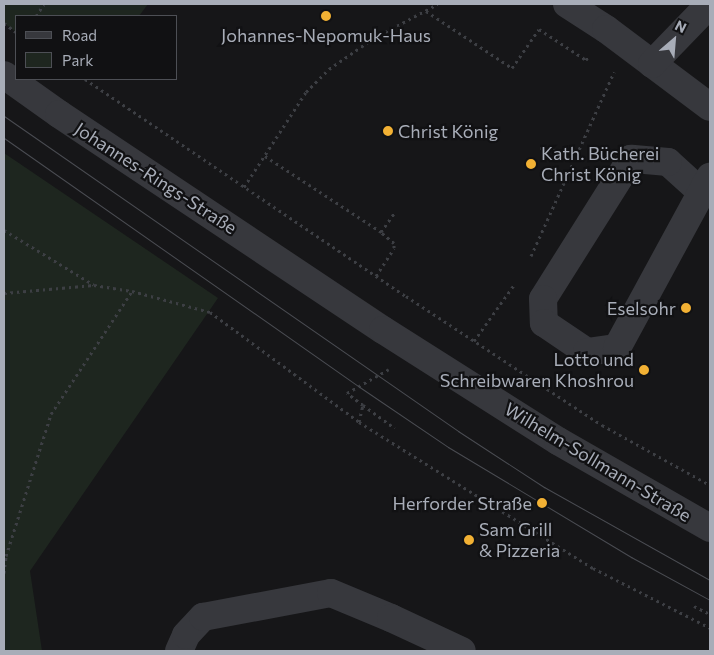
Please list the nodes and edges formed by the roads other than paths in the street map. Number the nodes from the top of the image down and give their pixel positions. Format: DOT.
graph roads {
  1 [pos="567,4"];
  2 [pos="710,4"];
  3 [pos="652,64"];
  4 [pos="4,75"];
  5 [pos="710,108"];
  6 [pos="705,184"];
  7 [pos="310,279"];
  8 [pos="710,528"];
  9 [pos="179,651"];
  10 [pos="462,651"];
  1 -- 3 [label="street"];
  2 -- 3 [label="street"];
  3 -- 5 [label="street"];
  4 -- 7 [label="street, Johannes-Rings-Straße"];
  6 -- 6 [label="street"];
  7 -- 8 [label="street, Wilhelm-Sollmann-Straße"];
  9 -- 10 [label="street"];
}
